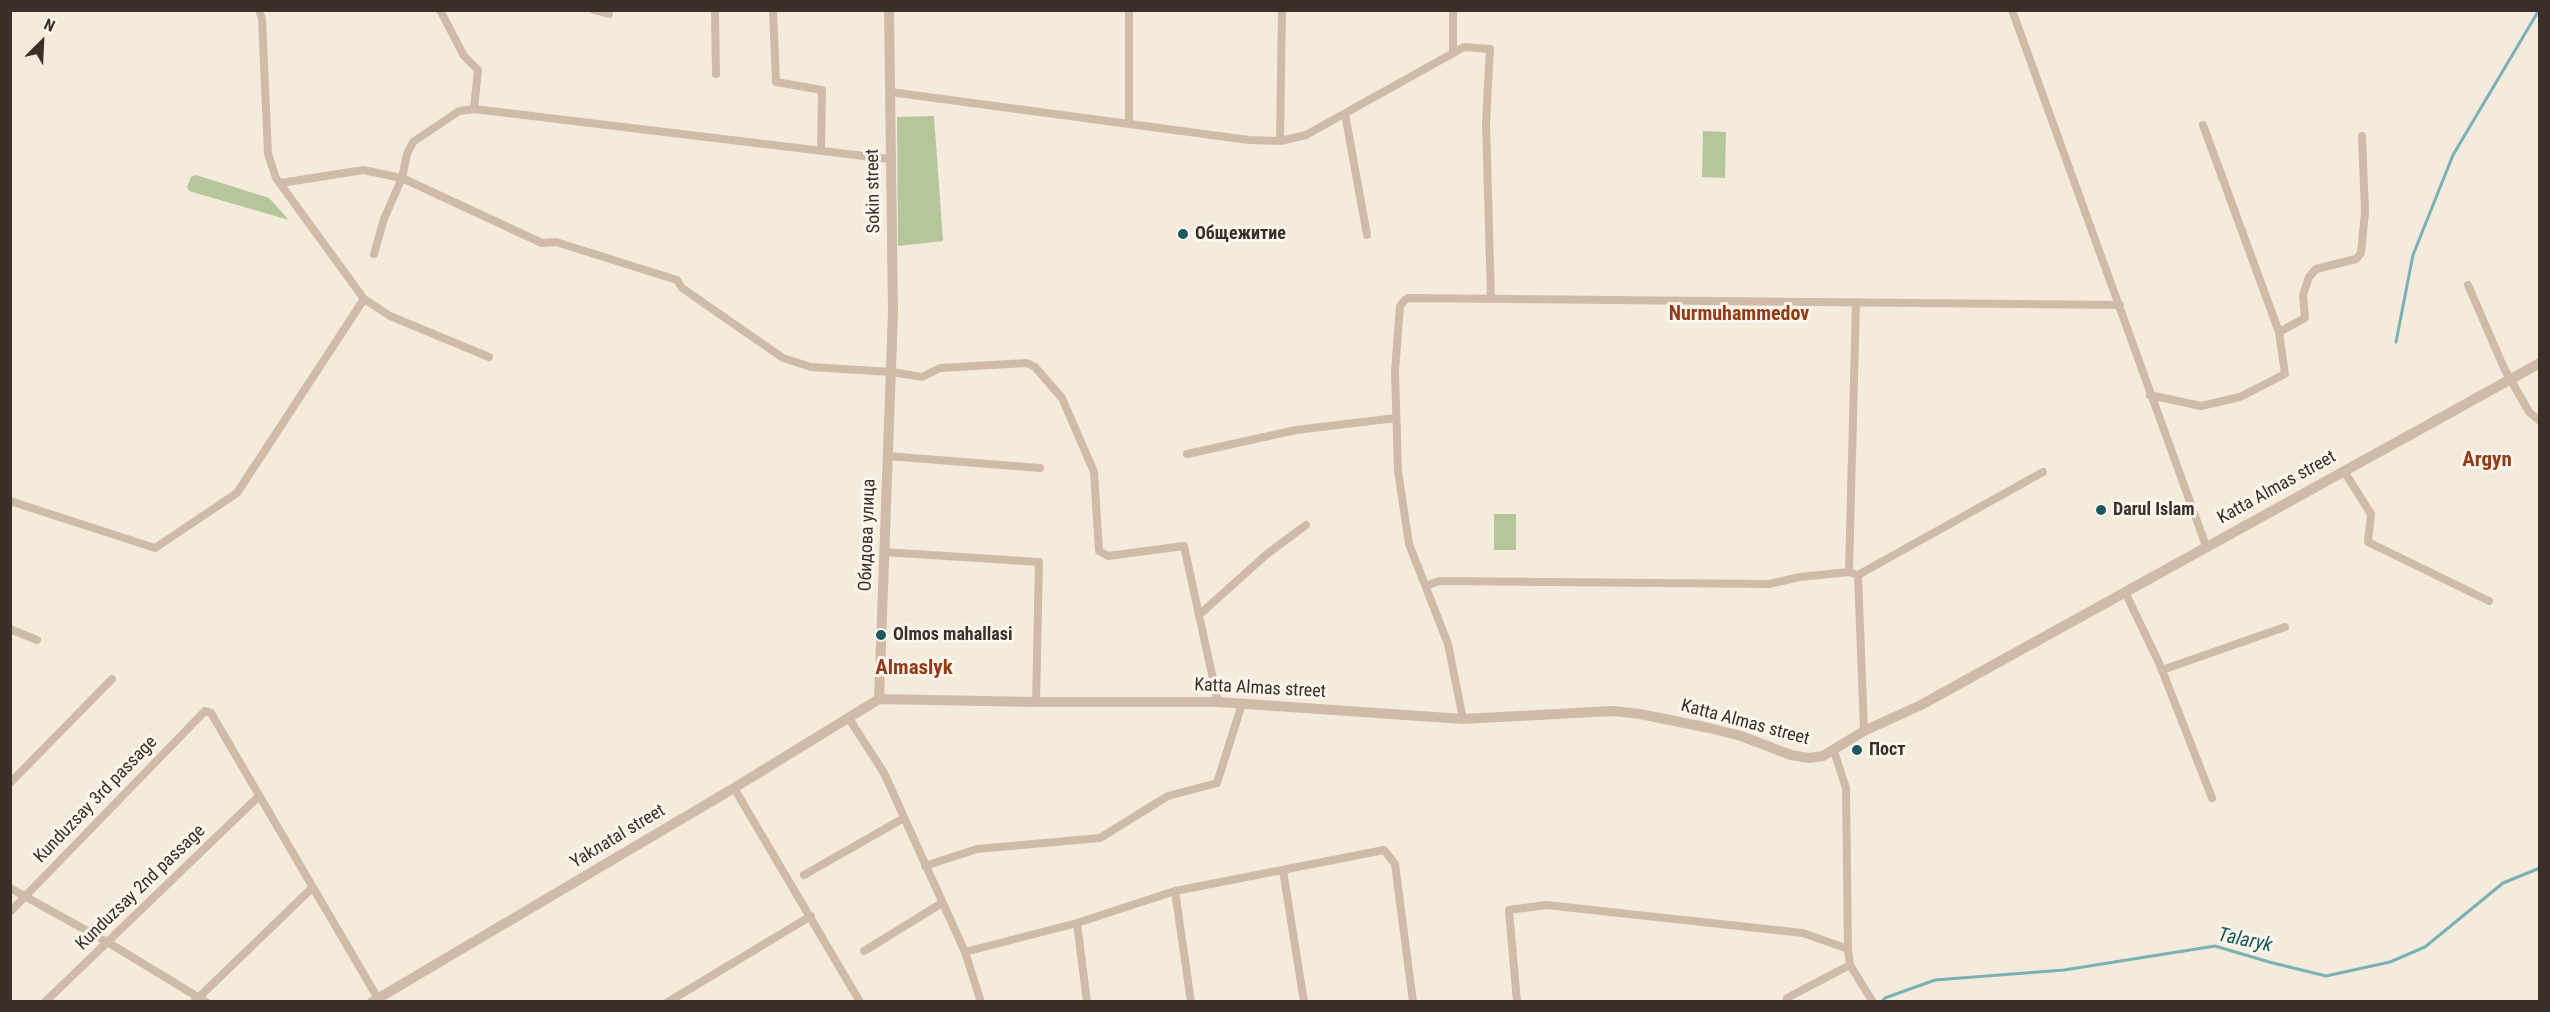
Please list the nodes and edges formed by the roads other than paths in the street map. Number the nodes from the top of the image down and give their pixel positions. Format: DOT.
graph roads {
  1 [pos="260,10"];
  2 [pos="440,10"];
  3 [pos="594,10"];
  4 [pos="608,10"];
  5 [pos="715,10"];
  6 [pos="773,10"];
  7 [pos="889,10"];
  8 [pos="1129,10"];
  9 [pos="1282,10"];
  10 [pos="1453,10"];
  11 [pos="2012,10"];
  12 [pos="1453,52"];
  13 [pos="716,74"];
  14 [pos="890,92"];
  15 [pos="474,109"];
  16 [pos="1345,114"];
  17 [pos="1129,124"];
  18 [pos="2203,125"];
  19 [pos="2362,136"];
  20 [pos="1280,141"];
  21 [pos="821,151"];
  22 [pos="889,159"];
  23 [pos="402,178"];
  24 [pos="281,183"];
  25 [pos="1367,235"];
  26 [pos="374,254"];
  27 [pos="2468,285"];
  28 [pos="364,299"];
  29 [pos="1491,299"];
  30 [pos="1857,302"];
  31 [pos="2120,305"];
  32 [pos="2279,332"];
  33 [pos="489,357"];
  34 [pos="2540,363"];
  35 [pos="892,372"];
  36 [pos="2512,379"];
  37 [pos="2150,395"];
  38 [pos="1396,418"];
  39 [pos="2540,421"];
  40 [pos="1186,454"];
  41 [pos="887,456"];
  42 [pos="1040,468"];
  43 [pos="2344,471"];
  44 [pos="2043,472"];
  45 [pos="10,501"];
  46 [pos="1306,525"];
  47 [pos="2206,546"];
  48 [pos="884,552"];
  49 [pos="1849,572"];
  50 [pos="1858,574"];
  51 [pos="1426,586"];
  52 [pos="2125,592"];
  53 [pos="2489,601"];
  54 [pos="1199,615"];
  55 [pos="2285,627"];
  56 [pos="10,630"];
  57 [pos="37,640"];
  58 [pos="2162,670"];
  59 [pos="112,679"];
  60 [pos="879,699"];
  61 [pos="1036,702"];
  62 [pos="1218,702"];
  63 [pos="1242,704"];
  64 [pos="848,717"];
  65 [pos="1463,719"];
  66 [pos="1864,731"];
  67 [pos="1834,751"];
  68 [pos="10,783"];
  69 [pos="734,788"];
  70 [pos="259,796"];
  71 [pos="2212,798"];
  72 [pos="904,818"];
  73 [pos="925,866"];
  74 [pos="1283,870"];
  75 [pos="804,875"];
  76 [pos="10,888"];
  77 [pos="312,888"];
  78 [pos="1175,891"];
  79 [pos="27,897"];
  80 [pos="942,903"];
  81 [pos="10,912"];
  82 [pos="811,916"];
  83 [pos="1077,923"];
  84 [pos="109,943"];
  85 [pos="1848,949"];
  86 [pos="864,951"];
  87 [pos="965,952"];
  88 [pos="1850,965"];
  89 [pos="199,1000"];
  90 [pos="376,1000"];
  91 [pos="45,1002"];
  92 [pos="668,1002"];
  93 [pos="860,1002"];
  94 [pos="981,1002"];
  95 [pos="1087,1002"];
  96 [pos="1191,1002"];
  97 [pos="1304,1002"];
  98 [pos="1413,1002"];
  99 [pos="1518,1002"];
  100 [pos="1786,1002"];
  101 [pos="1873,1002"];
  1 -- 24 [label="street"];
  2 -- 15 [label="street"];
  3 -- 4 [label="street"];
  5 -- 13 [label="street"];
  6 -- 21 [label="street"];
  7 -- 14 [label="street, Sokin street"];
  8 -- 17 [label="street"];
  9 -- 20 [label="street"];
  10 -- 12 [label="street"];
  11 -- 31 [label="street"];
  12 -- 16 [label="street"];
  12 -- 29 [label="street"];
  14 -- 17 [label="street"];
  14 -- 22 [label="street, Sokin street"];
  15 -- 21 [label="street"];
  15 -- 23 [label="street"];
  16 -- 20 [label="street"];
  16 -- 25 [label="street"];
  17 -- 20 [label="street"];
  18 -- 32 [label="street"];
  19 -- 32 [label="street"];
  21 -- 22 [label="street"];
  22 -- 35 [label="street, Sokin street"];
  23 -- 24 [label="street"];
  23 -- 26 [label="street"];
  23 -- 35 [label="street"];
  24 -- 28 [label="street"];
  27 -- 36 [label="street"];
  28 -- 33 [label="street"];
  28 -- 45 [label="street"];
  29 -- 30 [label="street"];
  29 -- 38 [label="street"];
  30 -- 31 [label="street"];
  30 -- 49 [label="street"];
  31 -- 37 [label="street"];
  32 -- 37 [label="street"];
  34 -- 36 [label="street, Katta Almas street"];
  35 -- 41 [label="street, Обидова улица"];
  35 -- 54 [label="street"];
  36 -- 39 [label="street"];
  36 -- 43 [label="street, Katta Almas street"];
  37 -- 47 [label="street"];
  38 -- 40 [label="street"];
  38 -- 51 [label="street"];
  41 -- 42 [label="street"];
  41 -- 48 [label="street, Обидова улица"];
  43 -- 47 [label="street, Katta Almas street"];
  43 -- 53 [label="street"];
  44 -- 50 [label="street"];
  46 -- 54 [label="street"];
  47 -- 52 [label="street, Katta Almas street"];
  48 -- 60 [label="street, Обидова улица"];
  48 -- 61 [label="street"];
  49 -- 50 [label="street"];
  49 -- 51 [label="street"];
  50 -- 66 [label="street"];
  51 -- 65 [label="street"];
  52 -- 58 [label="street"];
  52 -- 66 [label="street, Katta Almas street"];
  54 -- 62 [label="street"];
  55 -- 58 [label="street"];
  56 -- 57 [label="street"];
  58 -- 71 [label="street"];
  59 -- 68 [label="street"];
  60 -- 61 [label="street, Katta Almas street"];
  60 -- 64 [label="street, Yakлatal street"];
  61 -- 62 [label="street, Katta Almas street"];
  62 -- 63 [label="street, Katta Almas street"];
  63 -- 65 [label="street, Katta Almas street"];
  63 -- 73 [label="street"];
  64 -- 69 [label="street, Yakлatal street"];
  64 -- 72 [label="street"];
  65 -- 67 [label="street, Katta Almas street"];
  66 -- 67 [label="street, Katta Almas street"];
  67 -- 85 [label="street"];
  69 -- 82 [label="street"];
  69 -- 90 [label="street, Yakлatal street"];
  70 -- 77 [label="street"];
  70 -- 79 [label="street, Kunduzsay 3rd passage"];
  70 -- 84 [label="street, Kunduzsay 2nd passage"];
  72 -- 73 [label="street"];
  72 -- 75 [label="street"];
  73 -- 80 [label="street"];
  74 -- 78 [label="street"];
  74 -- 97 [label="street"];
  74 -- 98 [label="street"];
  76 -- 79 [label="street"];
  77 -- 89 [label="street"];
  77 -- 90 [label="street"];
  78 -- 83 [label="street"];
  78 -- 96 [label="street"];
  79 -- 81 [label="street, Kunduzsay 3rd passage"];
  79 -- 84 [label="street"];
  80 -- 86 [label="street"];
  80 -- 87 [label="street"];
  82 -- 92 [label="street"];
  82 -- 93 [label="street"];
  83 -- 87 [label="street"];
  83 -- 95 [label="street"];
  84 -- 89 [label="street"];
  84 -- 91 [label="street, Kunduzsay 2nd passage"];
  85 -- 88 [label="street"];
  85 -- 99 [label="street"];
  87 -- 94 [label="street"];
  88 -- 100 [label="street"];
  88 -- 101 [label="street"];
}
